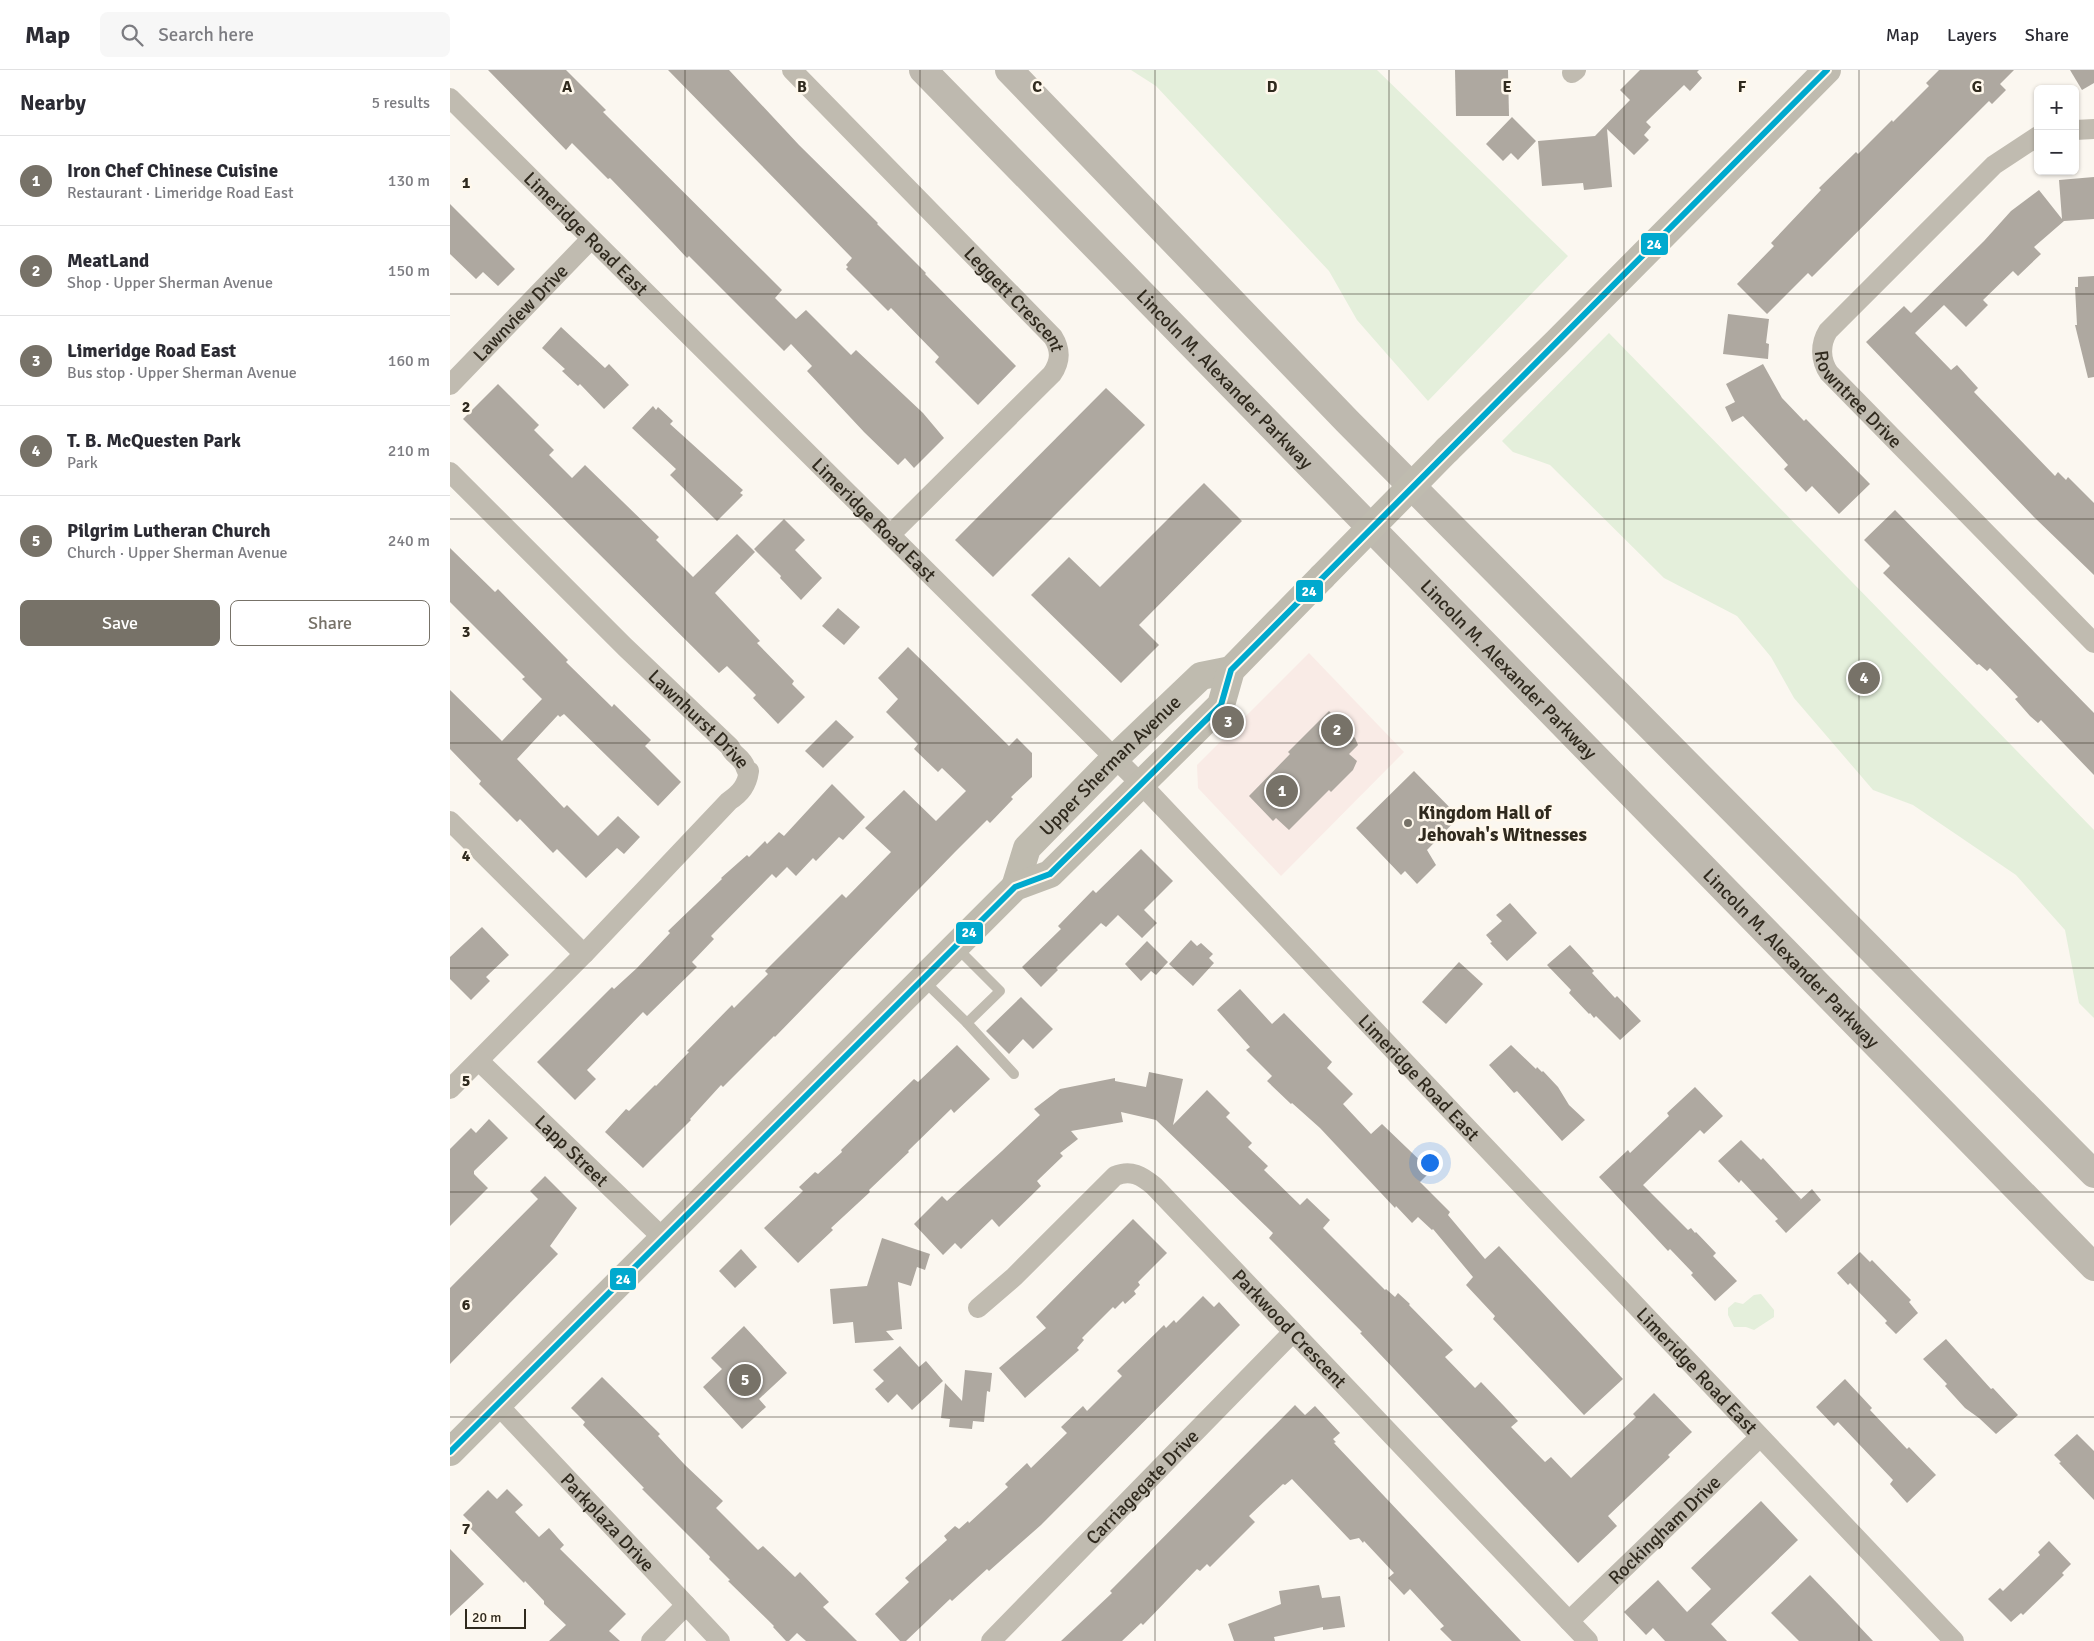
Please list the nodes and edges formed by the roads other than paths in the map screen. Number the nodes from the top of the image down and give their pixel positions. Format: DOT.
graph roads {
  1 [pos="792,70"];
  2 [pos="923,70"];
  3 [pos="1009,70"];
  4 [pos="1827,70"];
  5 [pos="450,98"];
  6 [pos="2094,129"];
  7 [pos="2079,130"];
  8 [pos="2034,139"];
  9 [pos="591,239"];
  10 [pos="450,385"];
  11 [pos="450,472"];
  12 [pos="891,534"];
  13 [pos="2094,643"];
  14 [pos="1231,670"];
  15 [pos="1115,758"];
  16 [pos="1142,785"];
  17 [pos="450,821"];
  18 [pos="1015,887"];
  19 [pos="956,947"];
  20 [pos="584,954"];
  21 [pos="923,980"];
  22 [pos="967,1023"];
  23 [pos="479,1060"];
  24 [pos="1014,1074"];
  25 [pos="450,1089"];
  26 [pos="2094,1174"];
  27 [pos="664,1239"];
  28 [pos="2094,1267"];
  29 [pos="978,1308"];
  30 [pos="1293,1332"];
  31 [pos="497,1404"];
  32 [pos="1760,1437"];
  33 [pos="450,1452"];
  34 [pos="686,1605"];
  35 [pos="1569,1621"];
  36 [pos="651,1641"];
  37 [pos="720,1641"];
  38 [pos="992,1641"];
  39 [pos="1588,1641"];
  40 [pos="1954,1641"];
  1 -- 12 [label="street, Leggett Crescent"];
  2 -- 28 [label="highway, Lincoln M. Alexander Parkway"];
  3 -- 26 [label="highway"];
  4 -- 14 [label="main road, Upper Sherman Avenue, bridge"];
  5 -- 9 [label="street, Limeridge Road East"];
  6 -- 7 [label="street"];
  8 -- 13 [label="street, Rowntree Drive"];
  9 -- 10 [label="street, Lawnview Drive"];
  9 -- 12 [label="street, Limeridge Road East"];
  11 -- 20 [label="street, Lawnhurst Drive"];
  12 -- 15 [label="street, Limeridge Road East"];
  14 -- 15 [label="main road, Upper Sherman Avenue"];
  14 -- 16 [label="main road, Upper Sherman Avenue"];
  15 -- 16 [label="street, Limeridge Road East"];
  15 -- 18 [label="main road, Upper Sherman Avenue"];
  16 -- 18 [label="main road, Upper Sherman Avenue"];
  16 -- 32 [label="street, Limeridge Road East"];
  17 -- 20 [label="street"];
  18 -- 19 [label="main road, Upper Sherman Avenue"];
  19 -- 21 [label="main road, Upper Sherman Avenue"];
  19 -- 22 [label="lane"];
  20 -- 23 [label="street, Lawnhurst Drive"];
  21 -- 22 [label="lane"];
  21 -- 27 [label="main road, Upper Sherman Avenue"];
  22 -- 24 [label="lane"];
  23 -- 25 [label="street, Lawnhurst Drive"];
  23 -- 27 [label="street, Lapp Street"];
  27 -- 31 [label="main road, Upper Sherman Avenue"];
  29 -- 30 [label="street, Parkwood Crescent"];
  30 -- 35 [label="street, Parkwood Crescent"];
  30 -- 38 [label="street, Carriagegate Drive"];
  31 -- 33 [label="main road, Upper Sherman Avenue"];
  31 -- 34 [label="street, Parkplaza Drive"];
  32 -- 35 [label="street, Rockingham Drive"];
  32 -- 40 [label="street, Limeridge Road East"];
  34 -- 36 [label="street"];
  34 -- 37 [label="street, Parkplaza Drive"];
  35 -- 39 [label="street, Parkwood Crescent"];
}
